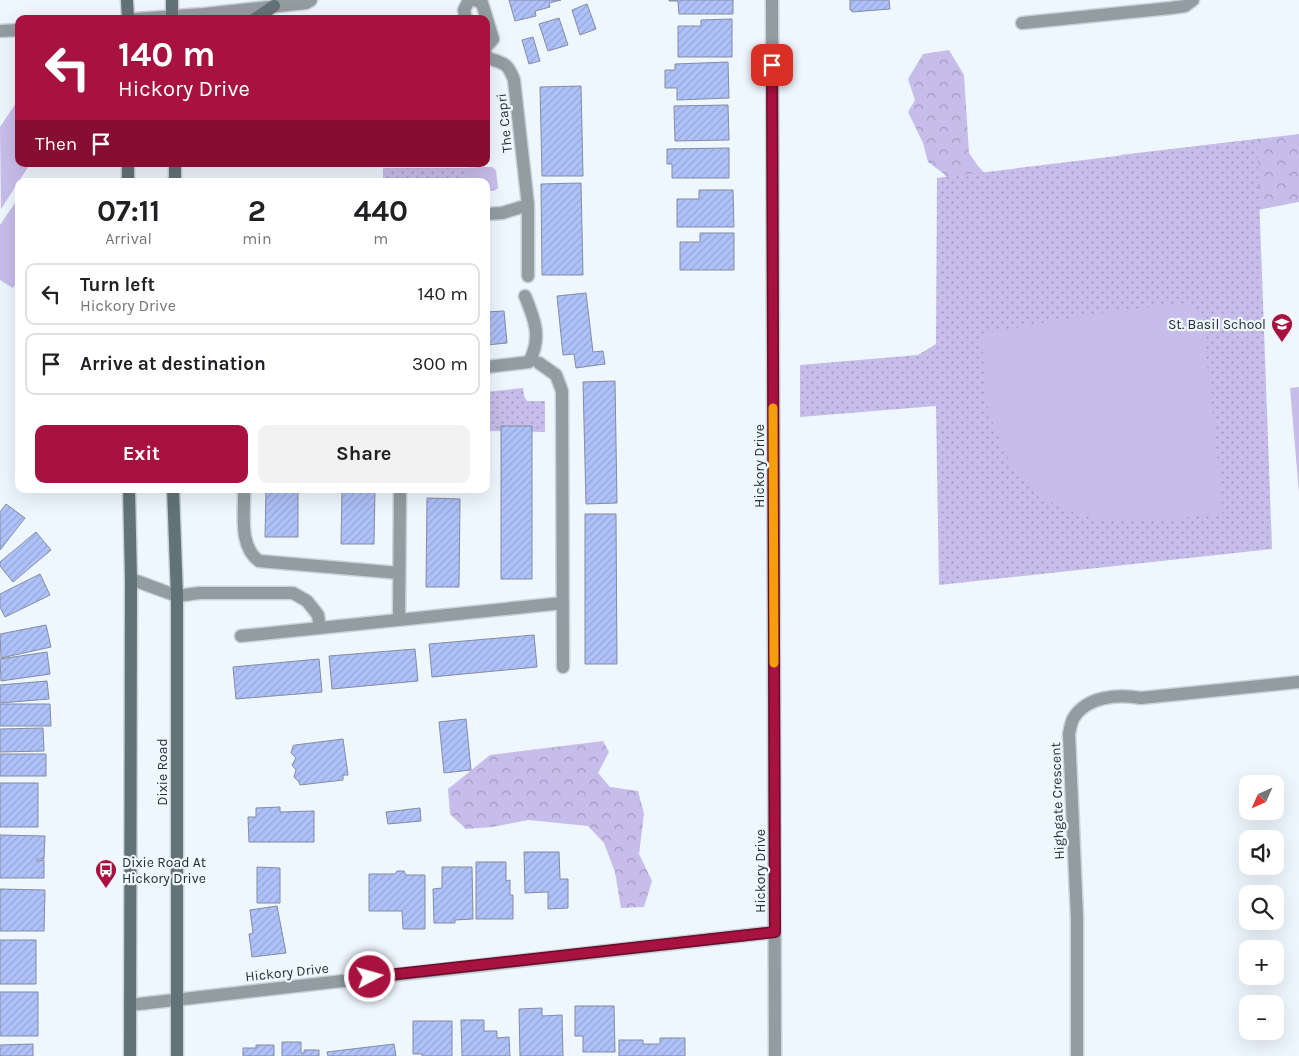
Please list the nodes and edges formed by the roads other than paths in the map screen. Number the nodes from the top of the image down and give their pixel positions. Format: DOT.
graph roads {
  1 [pos="127,0"];
  2 [pos="172,0"];
  3 [pos="311,0"];
  4 [pos="469,0"];
  5 [pos="474,0"];
  6 [pos="772,0"];
  7 [pos="1193,0"];
  8 [pos="274,6"];
  9 [pos="128,15"];
  10 [pos="172,15"];
  11 [pos="191,15"];
  12 [pos="261,15"];
  13 [pos="465,15"];
  14 [pos="486,15"];
  15 [pos="1022,23"];
  16 [pos="490,28"];
  17 [pos="15,30"];
  18 [pos="0,31"];
  19 [pos="490,43"];
  20 [pos="490,59"];
  21 [pos="528,205"];
  22 [pos="490,214"];
  23 [pos="528,276"];
  24 [pos="525,296"];
  25 [pos="539,363"];
  26 [pos="490,367"];
  27 [pos="129,493"];
  28 [pos="173,493"];
  29 [pos="244,493"];
  30 [pos="400,493"];
  31 [pos="399,573"];
  32 [pos="131,579"];
  33 [pos="177,596"];
  34 [pos="563,603"];
  35 [pos="399,620"];
  36 [pos="320,628"];
  37 [pos="241,636"];
  38 [pos="563,667"];
  39 [pos="1299,682"];
  40 [pos="775,932"];
  41 [pos="177,999"];
  42 [pos="130,1005"];
  43 [pos="130,1056"];
  44 [pos="177,1056"];
  45 [pos="775,1056"];
  46 [pos="1077,1056"];
  1 -- 9 [label="main road"];
  2 -- 10 [label="main road"];
  3 -- 8 [label="street"];
  4 -- 13 [label="street"];
  5 -- 14 [label="street"];
  6 -- 40 [label="street, Hickory Drive"];
  7 -- 15 [label="street"];
  8 -- 11 [label="street"];
  8 -- 12 [label="main road"];
  16 -- 19 [label="street"];
  17 -- 18 [label="street"];
  20 -- 21 [label="street, The Capri"];
  21 -- 22 [label="street"];
  21 -- 23 [label="street, The Capri"];
  24 -- 26 [label="street"];
  25 -- 34 [label="street"];
  27 -- 32 [label="main road"];
  28 -- 33 [label="main road, Dixie Road"];
  29 -- 31 [label="street"];
  30 -- 31 [label="street"];
  31 -- 35 [label="street"];
  32 -- 33 [label="street"];
  32 -- 42 [label="main road"];
  33 -- 36 [label="street"];
  33 -- 41 [label="main road, Dixie Road"];
  34 -- 35 [label="street"];
  34 -- 38 [label="street"];
  35 -- 36 [label="street"];
  36 -- 37 [label="street"];
  39 -- 46 [label="street, Highgate Crescent"];
  40 -- 41 [label="street, Hickory Drive"];
  40 -- 45 [label="street, Hickory Drive"];
  41 -- 42 [label="street, Hickory Drive"];
  41 -- 44 [label="main road, Dixie Road"];
  42 -- 43 [label="main road"];
}
